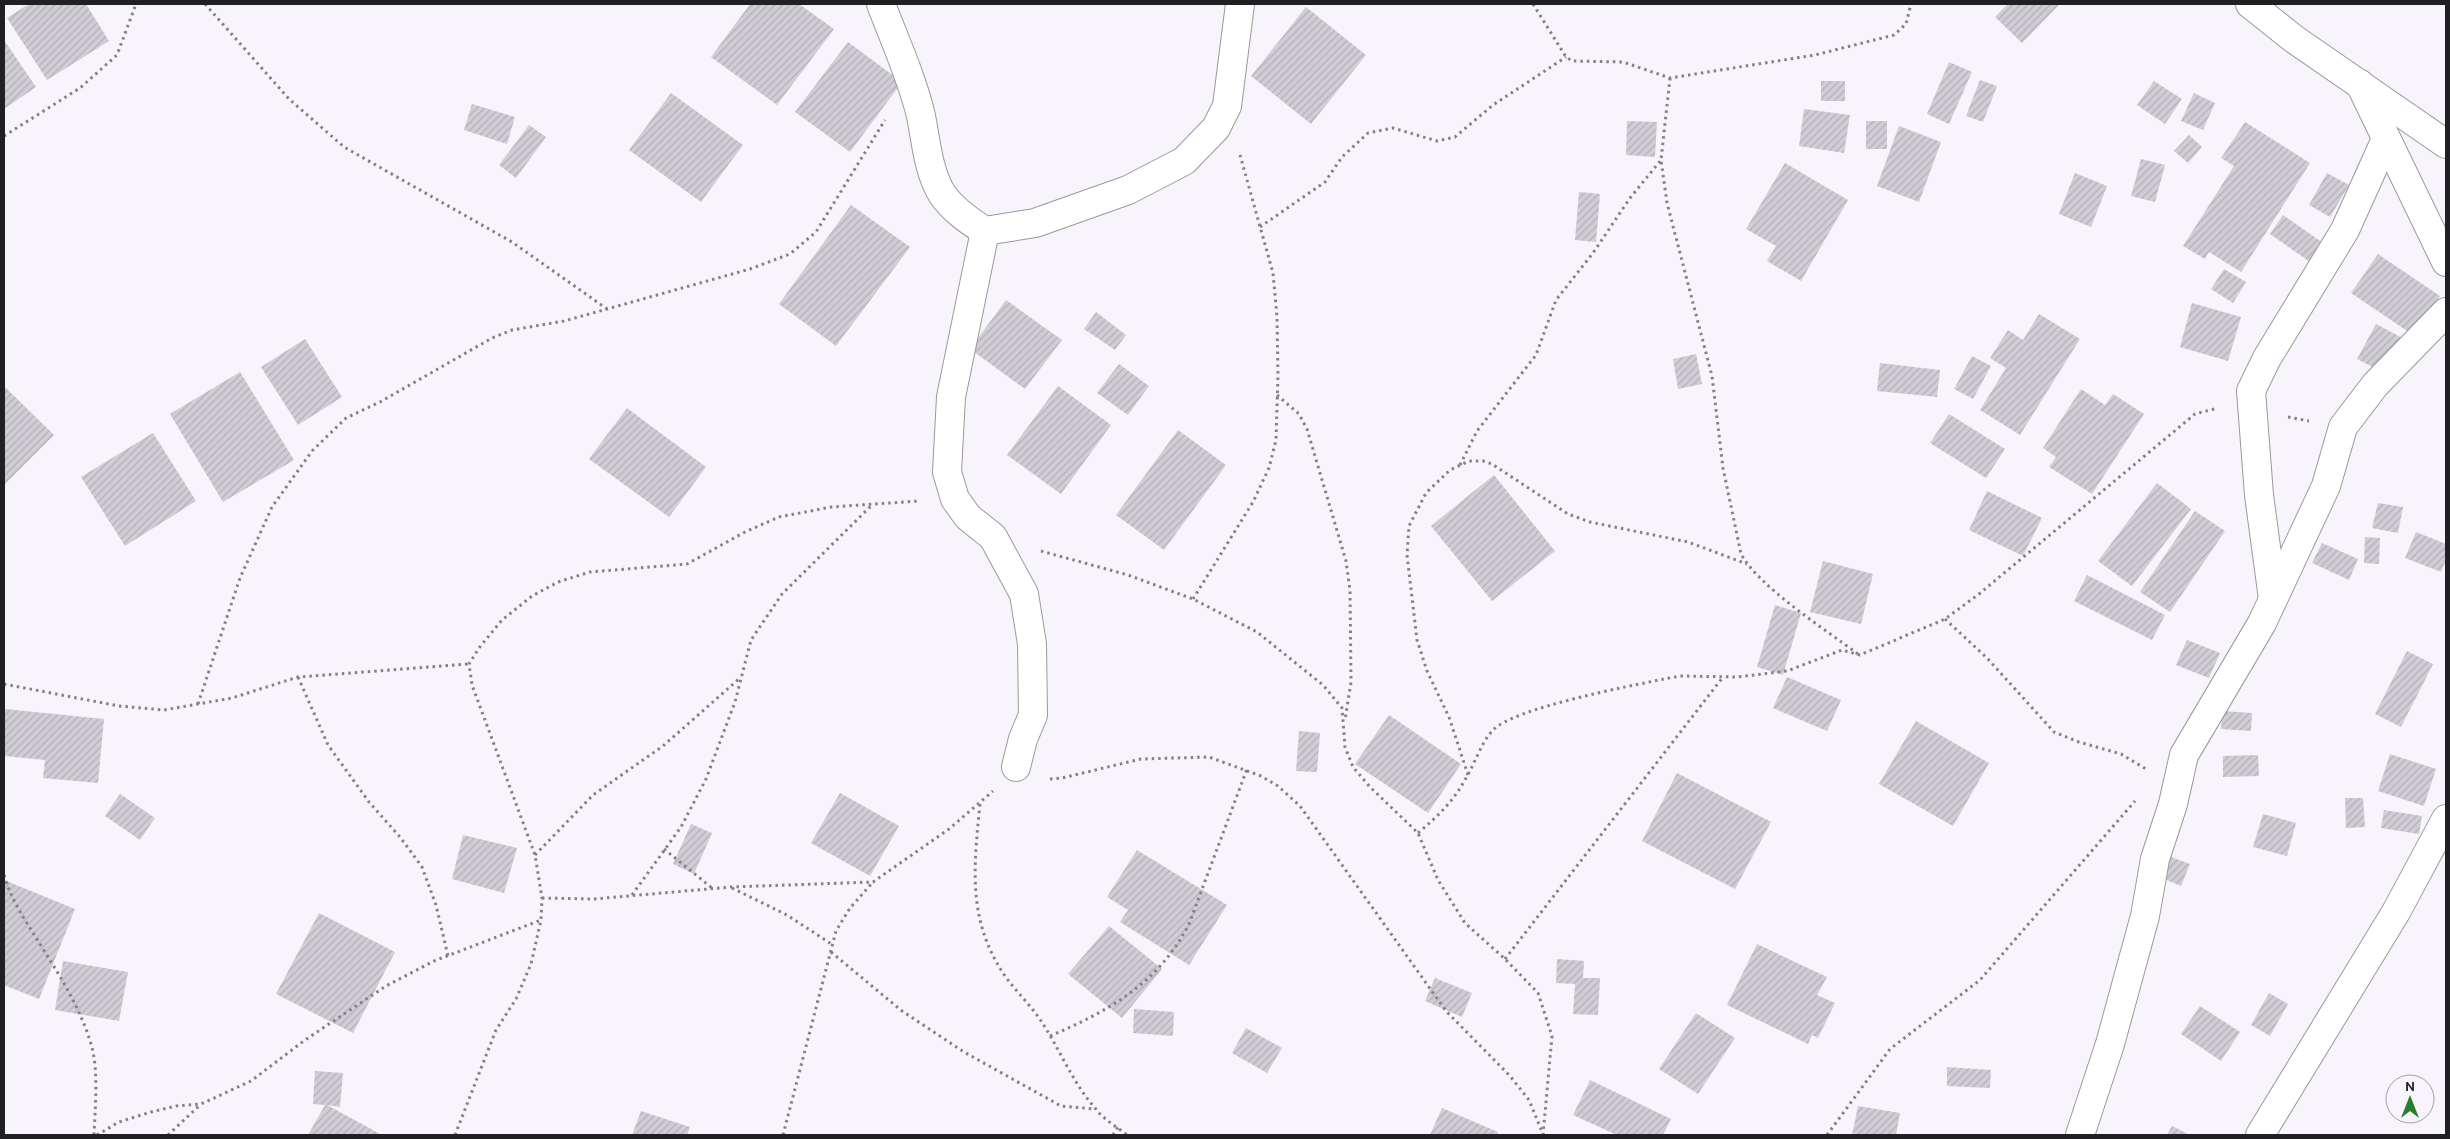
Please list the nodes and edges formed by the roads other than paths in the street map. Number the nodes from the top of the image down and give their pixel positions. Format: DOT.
graph roads {
  1 [pos="881,4"];
  2 [pos="1240,4"];
  3 [pos="2250,4"];
  4 [pos="2359,82"];
  5 [pos="2386,139"];
  6 [pos="2446,144"];
  7 [pos="985,232"];
  8 [pos="2446,262"];
  9 [pos="2446,312"];
  10 [pos="2273,599"];
  11 [pos="1016,767"];
  12 [pos="2446,819"];
  13 [pos="2080,1135"];
  14 [pos="2260,1135"];
  1 -- 7 [label="street"];
  2 -- 7 [label="street"];
  3 -- 4 [label="street"];
  4 -- 5 [label="street"];
  4 -- 6 [label="street"];
  5 -- 8 [label="street"];
  5 -- 10 [label="street"];
  7 -- 11 [label="street"];
  9 -- 10 [label="street"];
  10 -- 13 [label="street"];
  12 -- 14 [label="street"];
}
